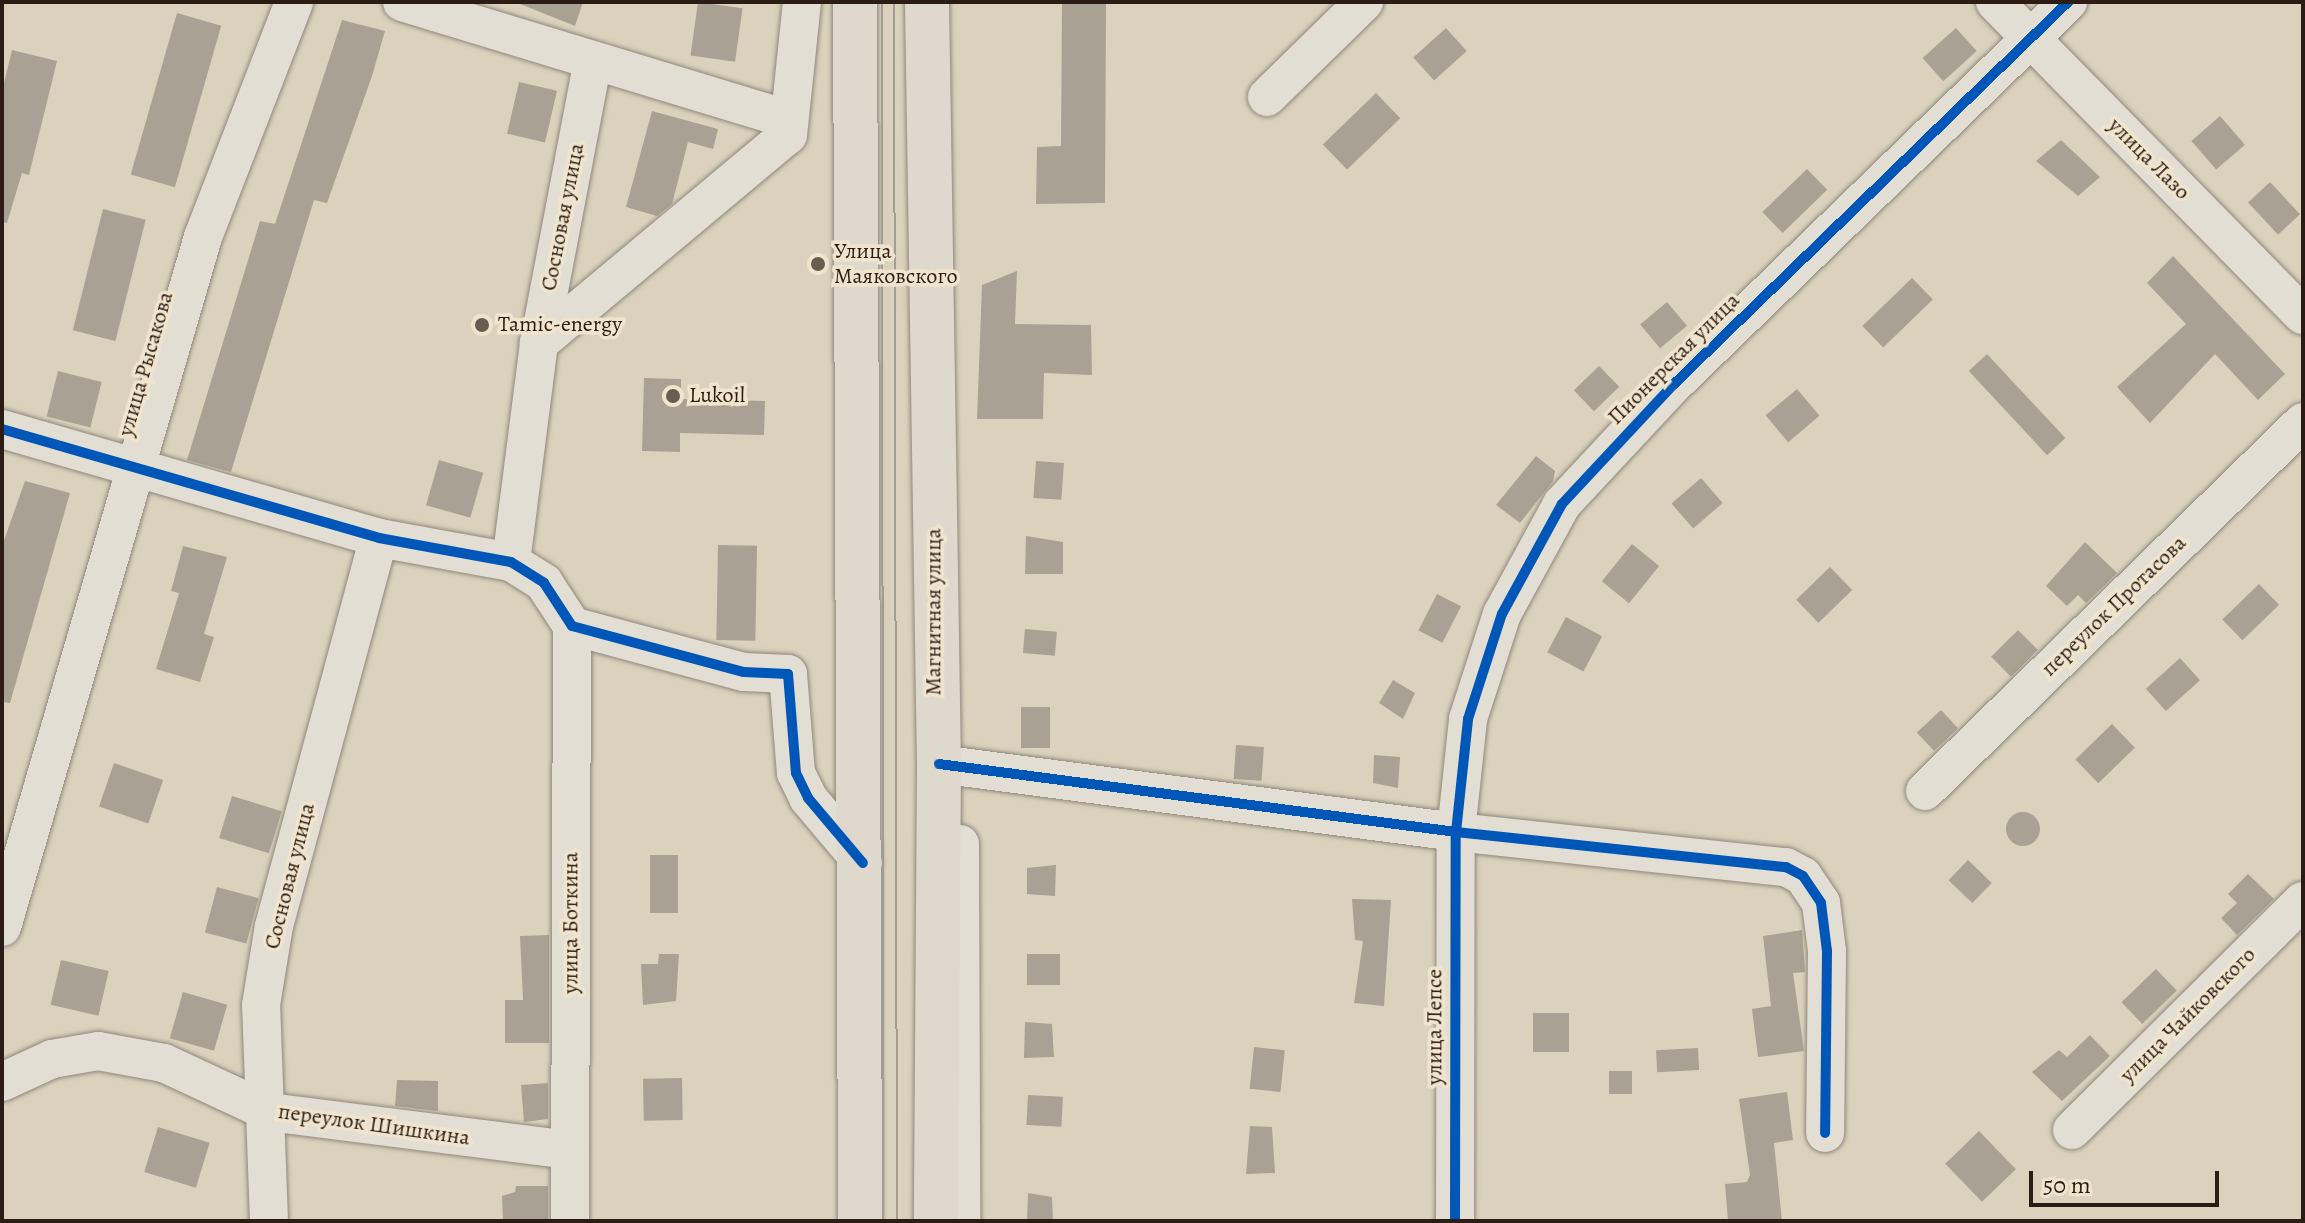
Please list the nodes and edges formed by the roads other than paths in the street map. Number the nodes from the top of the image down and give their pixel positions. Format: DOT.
graph roads {
  1 [pos="294,2"];
  2 [pos="402,2"];
  3 [pos="802,2"];
  4 [pos="855,2"];
  5 [pos="927,2"];
  6 [pos="1364,2"];
  7 [pos="1995,2"];
  8 [pos="2068,2"];
  9 [pos="449,9"];
  10 [pos="2030,39"];
  11 [pos="592,64"];
  12 [pos="1267,97"];
  13 [pos="788,119"];
  14 [pos="2303,315"];
  15 [pos="539,343"];
  16 [pos="2303,422"];
  17 [pos="2,429"];
  18 [pos="138,466"];
  19 [pos="379,538"];
  20 [pos="511,562"];
  21 [pos="572,626"];
  22 [pos="949,765"];
  23 [pos="1925,791"];
  24 [pos="1456,832"];
  25 [pos="863,863"];
  26 [pos="2303,901"];
  27 [pos="2,927"];
  28 [pos="2,1082"];
  29 [pos="269,1112"];
  30 [pos="2072,1130"];
  31 [pos="1825,1133"];
  32 [pos="570,1150"];
  33 [pos="269,1221"];
  34 [pos="570,1221"];
  35 [pos="860,1221"];
  36 [pos="936,1221"];
  37 [pos="961,1221"];
  38 [pos="1455,1221"];
  1 -- 18 [label="street, улица Рысакова"];
  2 -- 9 [label="street"];
  3 -- 13 [label="street"];
  4 -- 25 [label="main road"];
  5 -- 22 [label="main road, Магнитная улица"];
  6 -- 12 [label="street"];
  7 -- 10 [label="street, улица Лазо"];
  8 -- 10 [label="street, Пионерская улица"];
  9 -- 11 [label="street"];
  10 -- 14 [label="street, улица Лазо"];
  10 -- 24 [label="street, Пионерская улица"];
  11 -- 13 [label="street"];
  11 -- 15 [label="street, Сосновая улица"];
  13 -- 15 [label="street"];
  15 -- 20 [label="street, Сосновая улица"];
  16 -- 23 [label="street, переулок Протасова"];
  17 -- 18 [label="street"];
  18 -- 19 [label="street"];
  18 -- 27 [label="street, улица Рысакова"];
  19 -- 20 [label="street"];
  19 -- 29 [label="street, Сосновая улица"];
  20 -- 21 [label="street"];
  21 -- 25 [label="street"];
  21 -- 32 [label="street, улица Боткина"];
  22 -- 24 [label="street"];
  22 -- 36 [label="main road, Магнитная улица"];
  22 -- 37 [label="street"];
  24 -- 31 [label="street"];
  24 -- 38 [label="street, улица Лепсе"];
  25 -- 35 [label="main road"];
  26 -- 30 [label="street, улица Чайковского"];
  28 -- 29 [label="street, переулок Шишкина"];
  29 -- 32 [label="street, переулок Шишкина"];
  29 -- 33 [label="street, Сосновая улица"];
  32 -- 34 [label="street, улица Боткина"];
}
